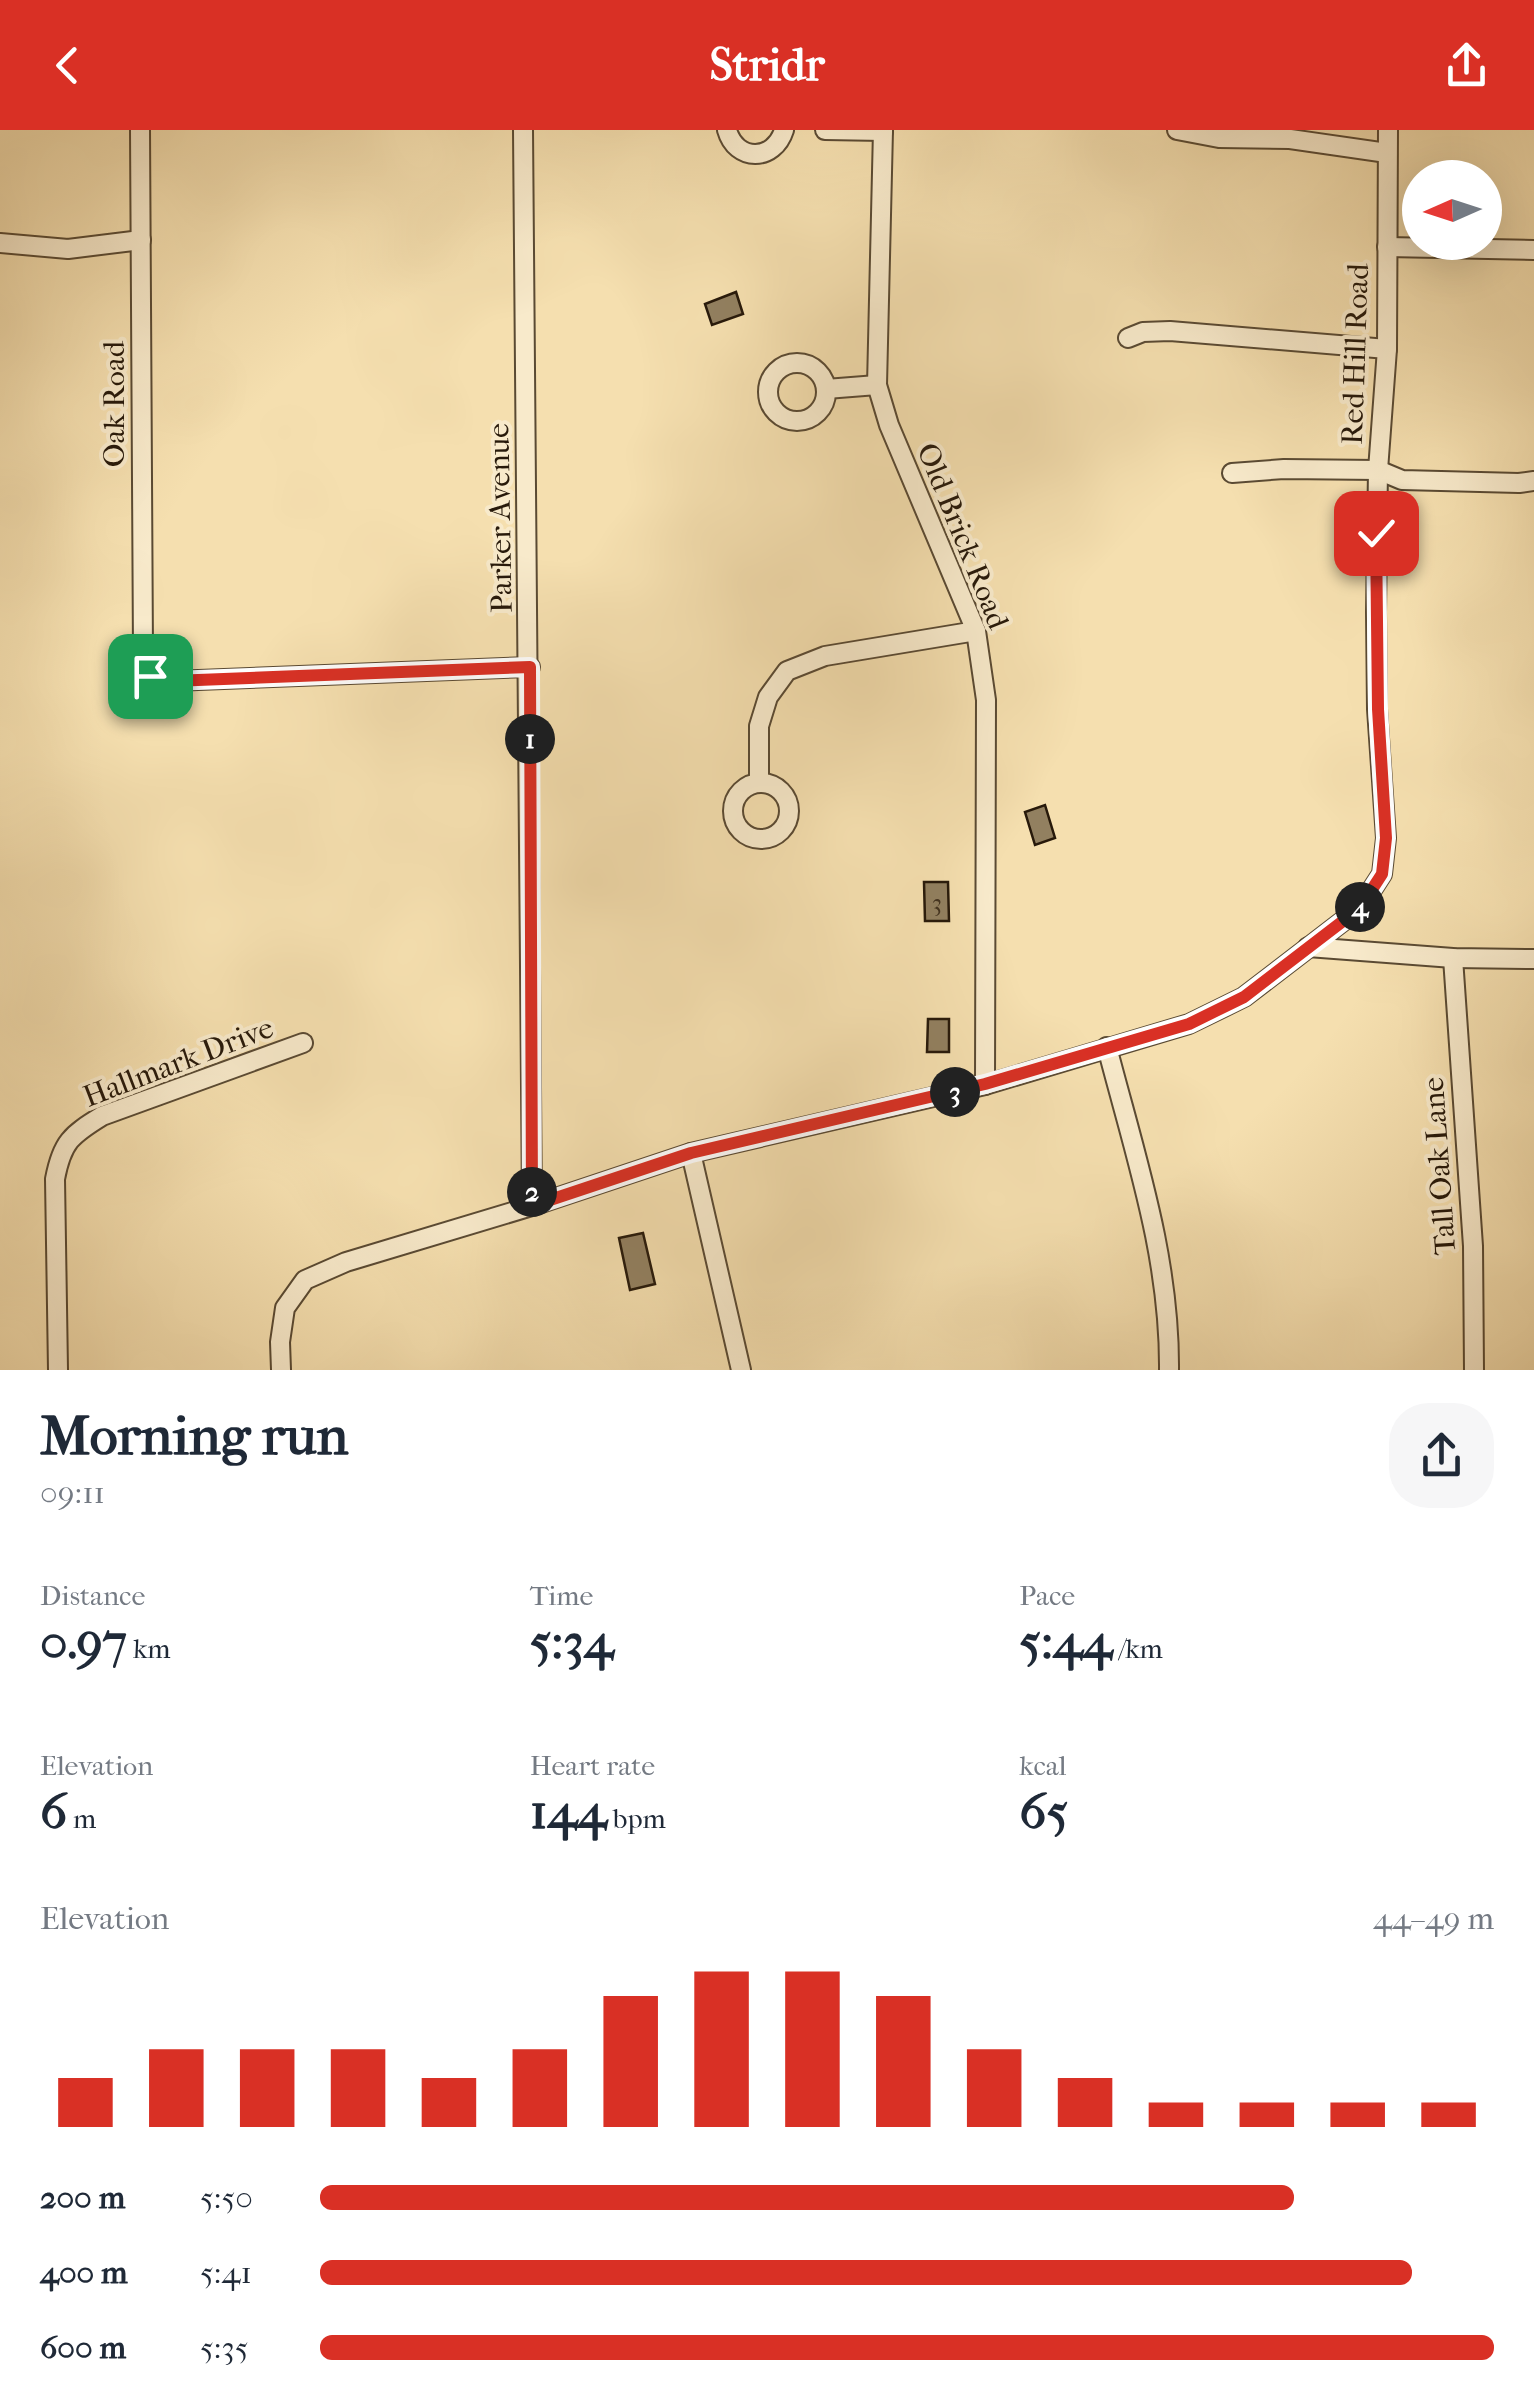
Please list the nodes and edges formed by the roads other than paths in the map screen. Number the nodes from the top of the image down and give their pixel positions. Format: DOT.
graph roads {
  1 [pos="140,130"];
  2 [pos="523,130"];
  3 [pos="726,130"];
  4 [pos="784,130"];
  5 [pos="825,130"];
  6 [pos="883,130"];
  7 [pos="1177,130"];
  8 [pos="1388,130"];
  9 [pos="1387,153"];
  10 [pos="141,240"];
  11 [pos="0,244"];
  12 [pos="1387,248"];
  13 [pos="1534,250"];
  14 [pos="1128,338"];
  15 [pos="1387,349"];
  16 [pos="877,385"];
  17 [pos="826,389"];
  18 [pos="1378,470"];
  19 [pos="1232,473"];
  20 [pos="1534,480"];
  21 [pos="976,631"];
  22 [pos="530,667"];
  23 [pos="759,783"];
  24 [pos="1308,947"];
  25 [pos="1453,958"];
  26 [pos="1534,959"];
  27 [pos="303,1043"];
  28 [pos="1107,1047"];
  29 [pos="985,1084"];
  30 [pos="691,1153"];
  31 [pos="532,1206"];
  32 [pos="58,1370"];
  33 [pos="281,1370"];
  34 [pos="741,1370"];
  35 [pos="1170,1370"];
  36 [pos="1474,1370"];
  1 -- 10 [label="street, Oak Road"];
  2 -- 22 [label="street, Parker Avenue"];
  3 -- 4 [label="street"];
  5 -- 6 [label="street"];
  6 -- 16 [label="street, Old Brick Road"];
  7 -- 9 [label="street"];
  8 -- 9 [label="street, Red Hill Road"];
  9 -- 12 [label="street, Red Hill Road"];
  10 -- 11 [label="street"];
  10 -- 22 [label="street, Oak Road"];
  12 -- 13 [label="street"];
  12 -- 15 [label="street, Red Hill Road"];
  14 -- 15 [label="street"];
  15 -- 18 [label="street, Red Hill Road"];
  16 -- 17 [label="street"];
  16 -- 21 [label="street, Old Brick Road"];
  18 -- 19 [label="street"];
  18 -- 20 [label="street"];
  18 -- 24 [label="street, Red Hill Road"];
  21 -- 23 [label="street"];
  21 -- 29 [label="street, Old Brick Road"];
  22 -- 31 [label="street, Parker Avenue"];
  24 -- 25 [label="street"];
  24 -- 28 [label="street, Red Hill Road"];
  25 -- 26 [label="street"];
  25 -- 36 [label="street, Tall Oak Lane"];
  27 -- 32 [label="street, Hallmark Drive"];
  28 -- 29 [label="street, Red Hill Road"];
  28 -- 35 [label="street"];
  29 -- 30 [label="street, Red Hill Road"];
  30 -- 31 [label="street, Red Hill Road"];
  30 -- 34 [label="street"];
  31 -- 33 [label="street, Red Hill Road"];
}
